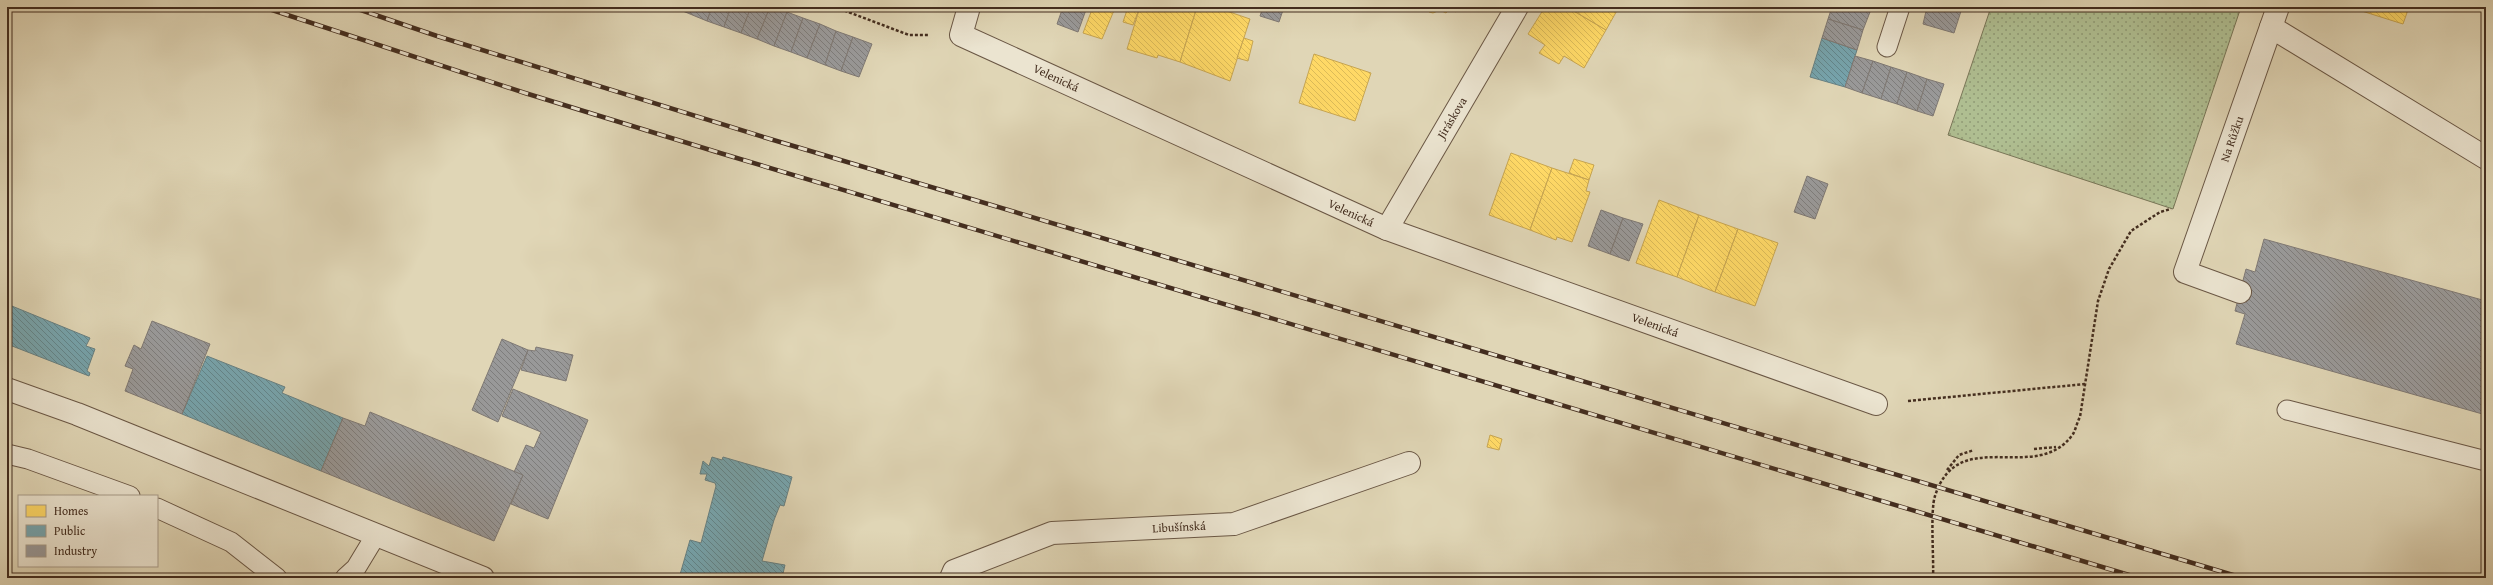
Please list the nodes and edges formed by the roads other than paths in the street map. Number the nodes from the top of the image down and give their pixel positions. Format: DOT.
graph roads {
  1 [pos="969,7"];
  2 [pos="1517,7"];
  3 [pos="1900,7"];
  4 [pos="2274,17"];
  5 [pos="1887,46"];
  6 [pos="2485,155"];
  7 [pos="1386,229"];
  8 [pos="2240,292"];
  9 [pos="7,389"];
  10 [pos="1876,404"];
  11 [pos="2287,410"];
  12 [pos="7,454"];
  13 [pos="2486,461"];
  14 [pos="1409,463"];
  15 [pos="127,495"];
  16 [pos="158,508"];
  17 [pos="376,535"];
  18 [pos="277,578"];
  19 [pos="344,578"];
  20 [pos="483,578"];
  21 [pos="951,578"];
  1 -- 7 [label="street, Velenická"];
  2 -- 7 [label="street, Jiráskova"];
  3 -- 5 [label="lane"];
  4 -- 6 [label="street"];
  4 -- 8 [label="street, Na Růžku"];
  7 -- 10 [label="street, Velenická"];
  9 -- 17 [label="street"];
  11 -- 13 [label="lane"];
  12 -- 15 [label="lane"];
  14 -- 21 [label="street, Libušínská"];
  16 -- 18 [label="lane"];
  17 -- 19 [label="lane"];
  17 -- 20 [label="street"];
}
